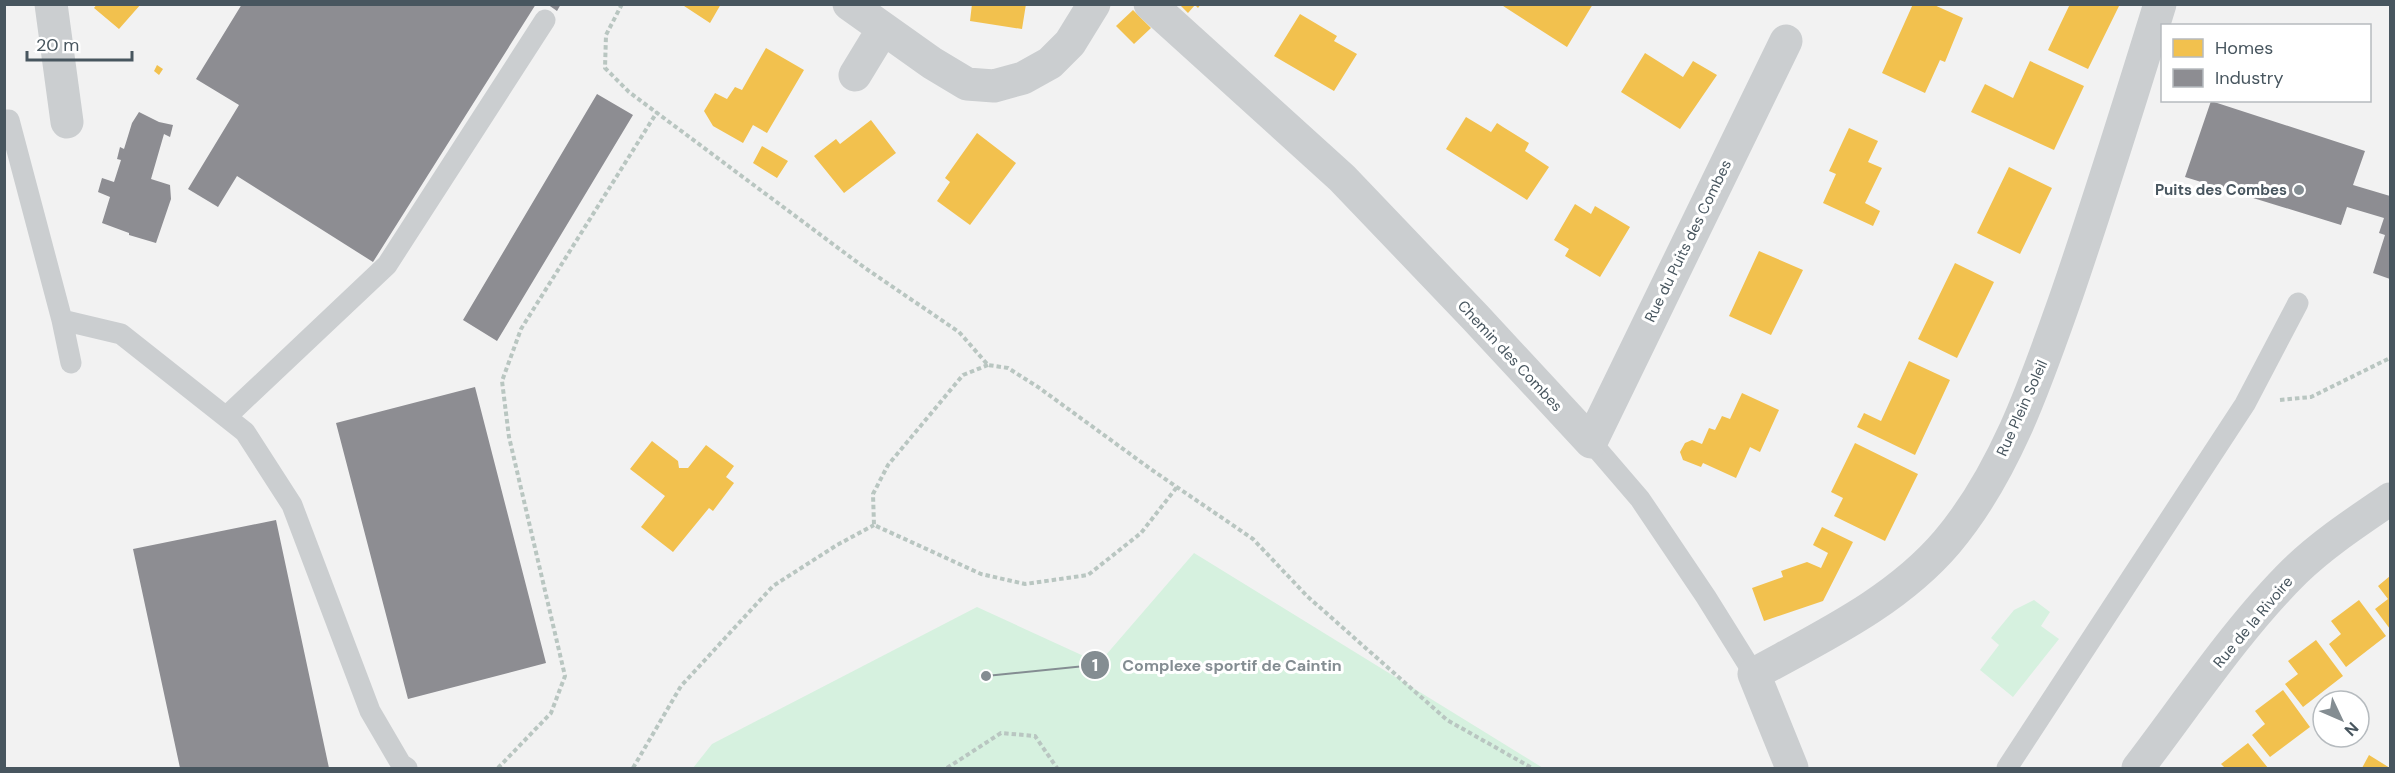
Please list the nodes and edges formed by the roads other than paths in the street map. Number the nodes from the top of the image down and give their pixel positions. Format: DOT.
graph roads {
  1 [pos="51,4"];
  2 [pos="849,4"];
  3 [pos="1094,4"];
  4 [pos="1150,4"];
  5 [pos="2160,4"];
  6 [pos="545,20"];
  7 [pos="883,29"];
  8 [pos="1786,41"];
  9 [pos="855,75"];
  10 [pos="4,120"];
  11 [pos="67,122"];
  12 [pos="2298,303"];
  13 [pos="62,320"];
  14 [pos="71,363"];
  15 [pos="226,417"];
  16 [pos="1591,442"];
  17 [pos="2391,499"];
  18 [pos="1754,674"];
  19 [pos="407,768"];
  20 [pos="1792,768"];
  21 [pos="2007,768"];
  22 [pos="2138,768"];
  1 -- 11 [label="street"];
  2 -- 7 [label="street"];
  3 -- 7 [label="street"];
  4 -- 16 [label="street, Chemin des Combes"];
  5 -- 18 [label="street, Rue Plein Soleil"];
  6 -- 15 [label="lane"];
  7 -- 9 [label="street"];
  8 -- 16 [label="street, Rue du Puits des Combes"];
  10 -- 13 [label="lane"];
  12 -- 21 [label="lane"];
  13 -- 14 [label="lane"];
  13 -- 15 [label="lane"];
  15 -- 19 [label="lane"];
  16 -- 18 [label="lane, Chemin des Combes"];
  17 -- 22 [label="street, Rue de la Rivoire"];
  18 -- 20 [label="street, Chemin des Combes"];
}
